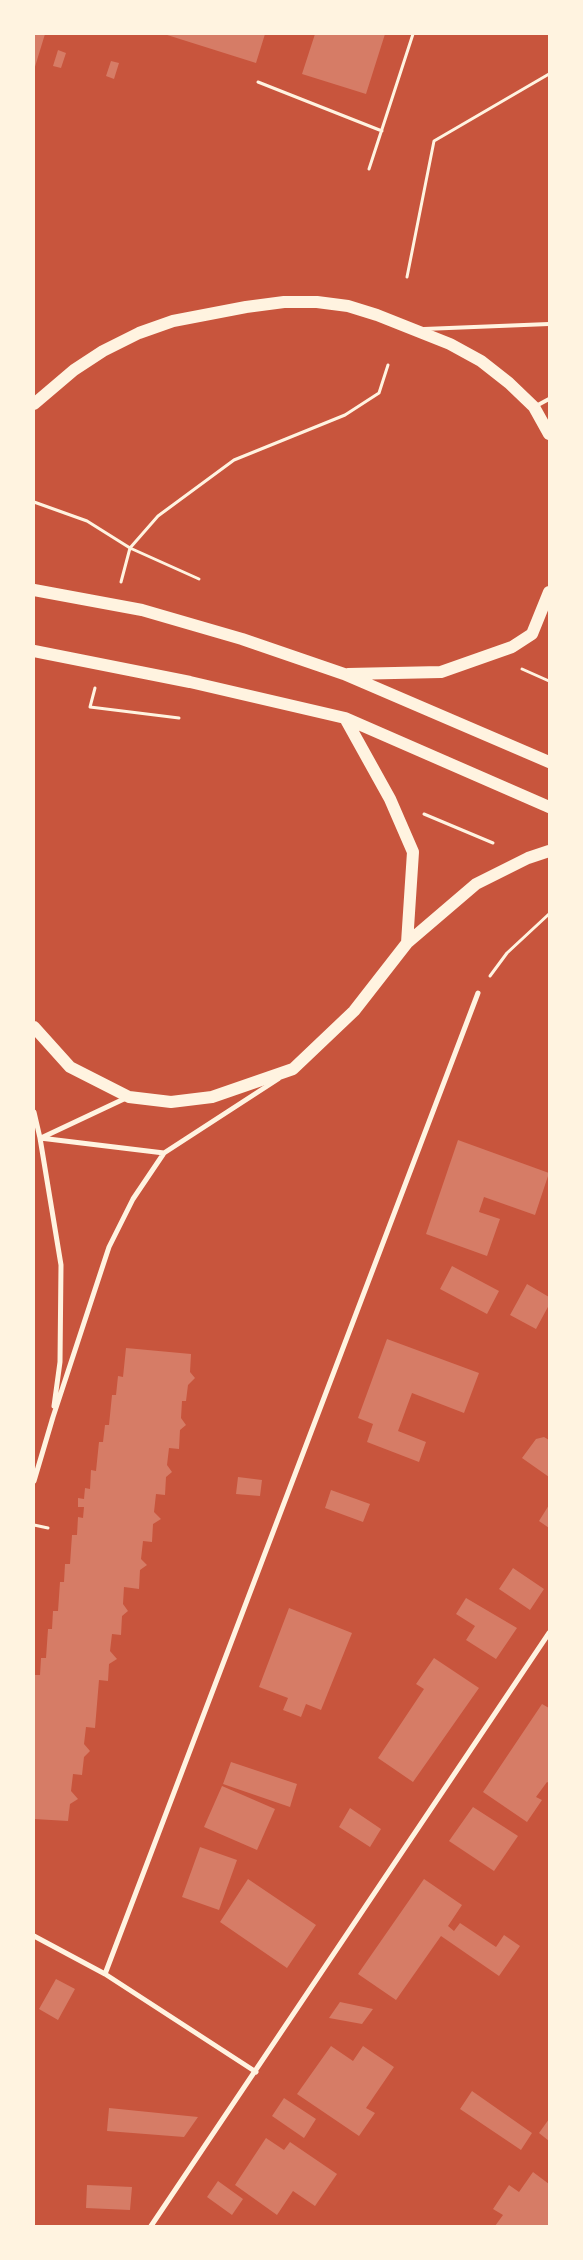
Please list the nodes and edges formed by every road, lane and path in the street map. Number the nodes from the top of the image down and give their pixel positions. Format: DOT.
graph roads {
  1 [pos="413,34"];
  2 [pos="549,74"];
  3 [pos="258,82"];
  4 [pos="382,131"];
  5 [pos="369,169"];
  6 [pos="406,277"];
  7 [pos="549,324"];
  8 [pos="417,329"];
  9 [pos="388,365"];
  10 [pos="549,399"];
  11 [pos="34,404"];
  12 [pos="534,407"];
  13 [pos="549,434"];
  14 [pos="34,502"];
  15 [pos="130,548"];
  16 [pos="199,579"];
  17 [pos="121,585"];
  18 [pos="34,590"];
  19 [pos="549,592"];
  20 [pos="34,650"];
  21 [pos="516,666"];
  22 [pos="344,674"];
  23 [pos="97,679"];
  24 [pos="549,681"];
  25 [pos="179,718"];
  26 [pos="345,718"];
  27 [pos="549,762"];
  28 [pos="549,807"];
  29 [pos="415,810"];
  30 [pos="493,843"];
  31 [pos="549,851"];
  32 [pos="549,914"];
  33 [pos="407,943"];
  34 [pos="478,993"];
  35 [pos="34,1027"];
  36 [pos="293,1069"];
  37 [pos="129,1097"];
  38 [pos="34,1112"];
  39 [pos="40,1138"];
  40 [pos="164,1153"];
  41 [pos="52,1420"];
  42 [pos="34,1481"];
  43 [pos="34,1525"];
  44 [pos="48,1528"];
  45 [pos="549,1633"];
  46 [pos="34,1936"];
  47 [pos="105,1974"];
  48 [pos="256,2072"];
  49 [pos="151,2226"];
  1 -- 4 [label="path"];
  2 -- 6 [label="path"];
  3 -- 4 [label="path"];
  4 -- 5 [label="path"];
  7 -- 8 [label="lane"];
  8 -- 11 [label="main road"];
  8 -- 12 [label="main road"];
  9 -- 15 [label="path"];
  10 -- 12 [label="lane"];
  12 -- 13 [label="main road"];
  14 -- 15 [label="path"];
  15 -- 16 [label="path"];
  15 -- 17 [label="path"];
  18 -- 22 [label="main road"];
  19 -- 22 [label="main road"];
  20 -- 26 [label="main road"];
  21 -- 24 [label="path"];
  22 -- 27 [label="main road"];
  23 -- 25 [label="path"];
  26 -- 28 [label="main road"];
  26 -- 33 [label="main road"];
  29 -- 30 [label="path"];
  31 -- 33 [label="main road"];
  32 -- 34 [label="path"];
  33 -- 36 [label="main road"];
  34 -- 47 [label="street"];
  35 -- 37 [label="main road"];
  36 -- 37 [label="main road"];
  36 -- 40 [label="street"];
  37 -- 39 [label="street"];
  38 -- 39 [label="street"];
  39 -- 40 [label="street"];
  39 -- 41 [label="street"];
  40 -- 41 [label="street"];
  41 -- 42 [label="street"];
  43 -- 44 [label="path"];
  45 -- 48 [label="street"];
  46 -- 47 [label="street"];
  47 -- 48 [label="street"];
  48 -- 49 [label="street"];
}
